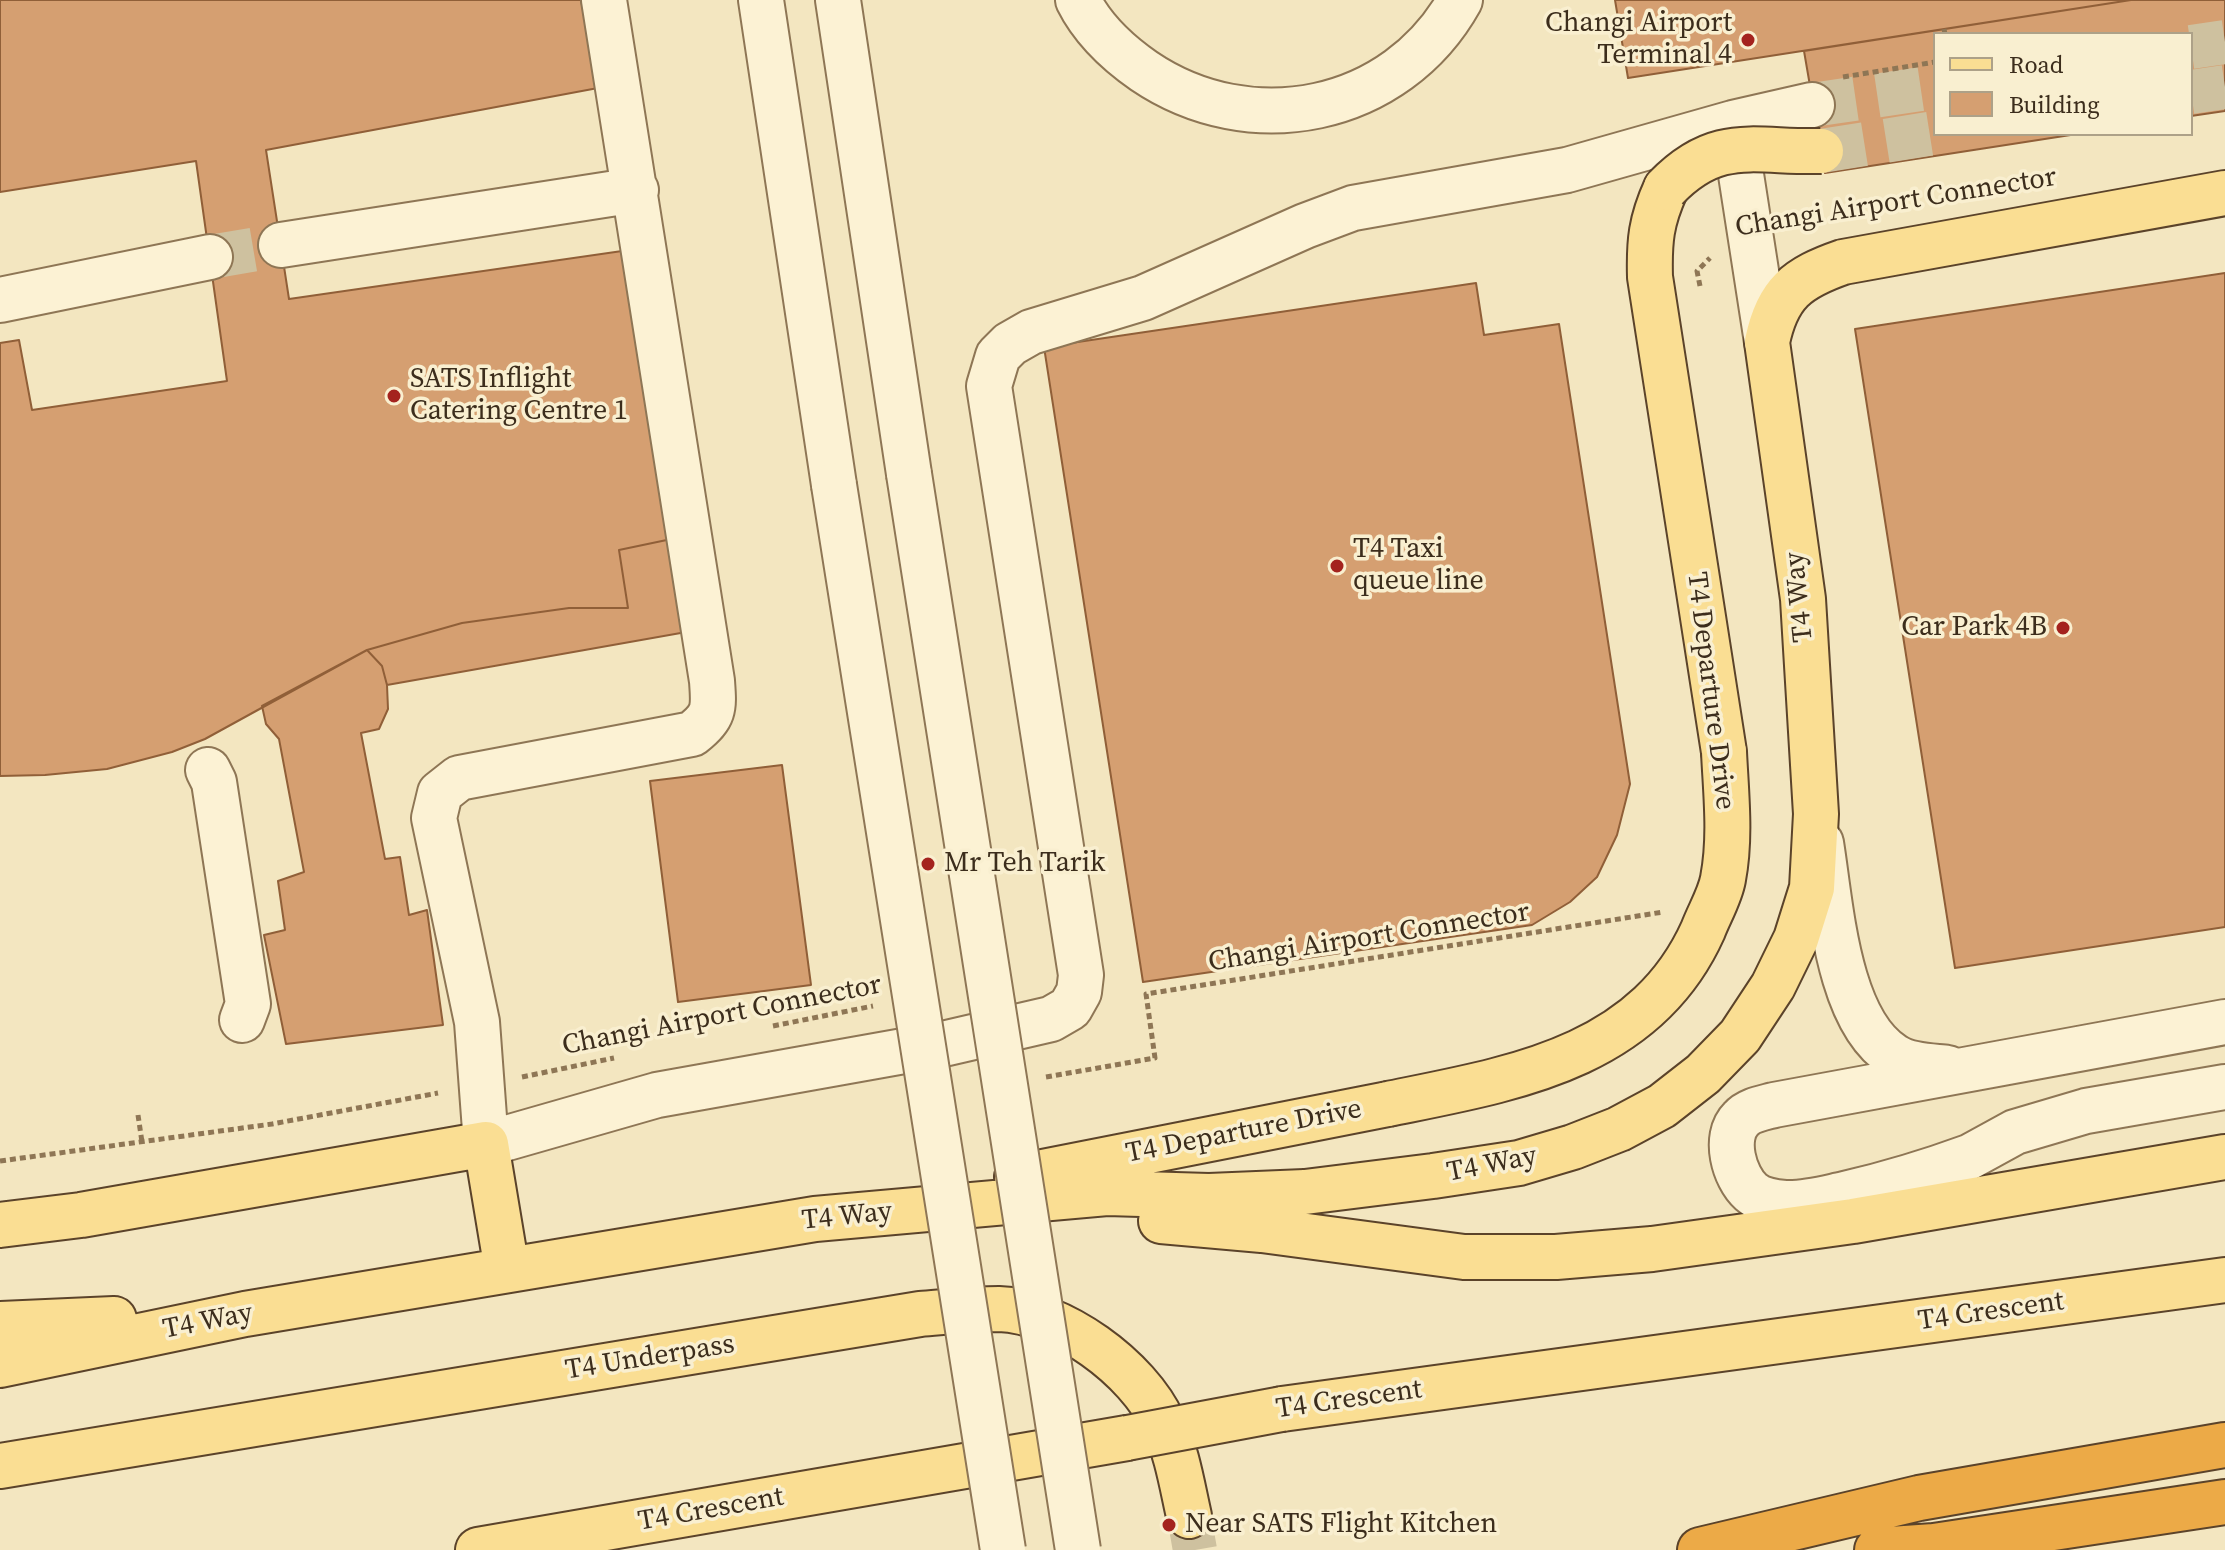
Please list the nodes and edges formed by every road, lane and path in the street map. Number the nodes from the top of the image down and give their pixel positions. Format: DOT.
graph roads {
  1 [pos="604,0"];
  2 [pos="761,0"];
  3 [pos="838,0"];
  4 [pos="1078,0"];
  5 [pos="1460,0"];
  6 [pos="1812,105"];
  7 [pos="1733,123"];
  8 [pos="1821,151"];
  9 [pos="636,190"];
  10 [pos="2225,193"];
  11 [pos="281,245"];
  12 [pos="1752,245"];
  13 [pos="210,257"];
  14 [pos="1700,286"];
  15 [pos="0,300"];
  16 [pos="1767,342"];
  17 [pos="208,770"];
  18 [pos="1816,814"];
  19 [pos="1675,910"];
  20 [pos="887,1003"];
  21 [pos="242,1020"];
  22 [pos="2225,1022"];
  23 [pos="763,1028"];
  24 [pos="622,1057"];
  25 [pos="1970,1070"];
  26 [pos="1038,1079"];
  27 [pos="482,1085"];
  28 [pos="2225,1087"];
  29 [pos="138,1115"];
  30 [pos="142,1142"];
  31 [pos="486,1144"];
  32 [pos="1969,1157"];
  33 [pos="2225,1157"];
  34 [pos="0,1161"];
  35 [pos="982,1206"];
  36 [pos="81,1215"];
  37 [pos="815,1219"];
  38 [pos="1853,1221"];
  39 [pos="0,1225"];
  40 [pos="0,1247"];
  41 [pos="507,1270"];
  42 [pos="2225,1280"];
  43 [pos="245,1314"];
  44 [pos="0,1324"];
  45 [pos="0,1365"];
  46 [pos="2225,1445"];
  47 [pos="0,1466"];
  48 [pos="2225,1502"];
  49 [pos="1189,1516"];
  50 [pos="478,1550"];
  51 [pos="1003,1550"];
  52 [pos="1078,1550"];
  53 [pos="1700,1550"];
  54 [pos="1877,1550"];
  1 -- 9 [label="lane"];
  2 -- 51 [label="lane, bridge"];
  3 -- 52 [label="lane, bridge"];
  4 -- 5 [label="lane"];
  6 -- 7 [label="lane"];
  7 -- 12 [label="lane"];
  7 -- 31 [label="lane"];
  8 -- 37 [label="main road, T4 Departure Drive, bridge"];
  9 -- 11 [label="lane"];
  9 -- 27 [label="lane"];
  10 -- 16 [label="main road, T4 Way"];
  12 -- 14 [label="path, Changi Airport Connector"];
  12 -- 16 [label="lane"];
  13 -- 15 [label="lane"];
  16 -- 18 [label="main road, T4 Way"];
  17 -- 21 [label="lane"];
  18 -- 25 [label="lane"];
  18 -- 35 [label="main road, T4 Way"];
  19 -- 26 [label="path, Changi Airport Connector"];
  20 -- 23 [label="path, Changi Airport Connector"];
  22 -- 25 [label="lane"];
  24 -- 27 [label="path, Changi Airport Connector"];
  25 -- 32 [label="lane"];
  27 -- 30 [label="path, Changi Airport Connector"];
  27 -- 31 [label="lane"];
  28 -- 32 [label="lane"];
  29 -- 30 [label="path"];
  30 -- 34 [label="path, Changi Airport Connector"];
  31 -- 36 [label="main road"];
  31 -- 41 [label="main road"];
  32 -- 38 [label="lane"];
  33 -- 38 [label="main road"];
  35 -- 37 [label="main road, T4 Way"];
  35 -- 38 [label="main road"];
  36 -- 39 [label="main road"];
  36 -- 40 [label="main road"];
  37 -- 41 [label="main road, T4 Way"];
  41 -- 43 [label="main road, T4 Way"];
  42 -- 50 [label="main road, T4 Crescent, bridge"];
  43 -- 44 [label="main road"];
  43 -- 45 [label="main road, T4 Way"];
  46 -- 53 [label="highway"];
  47 -- 49 [label="main road, T4 Underpass"];
  48 -- 54 [label="highway"];
}
